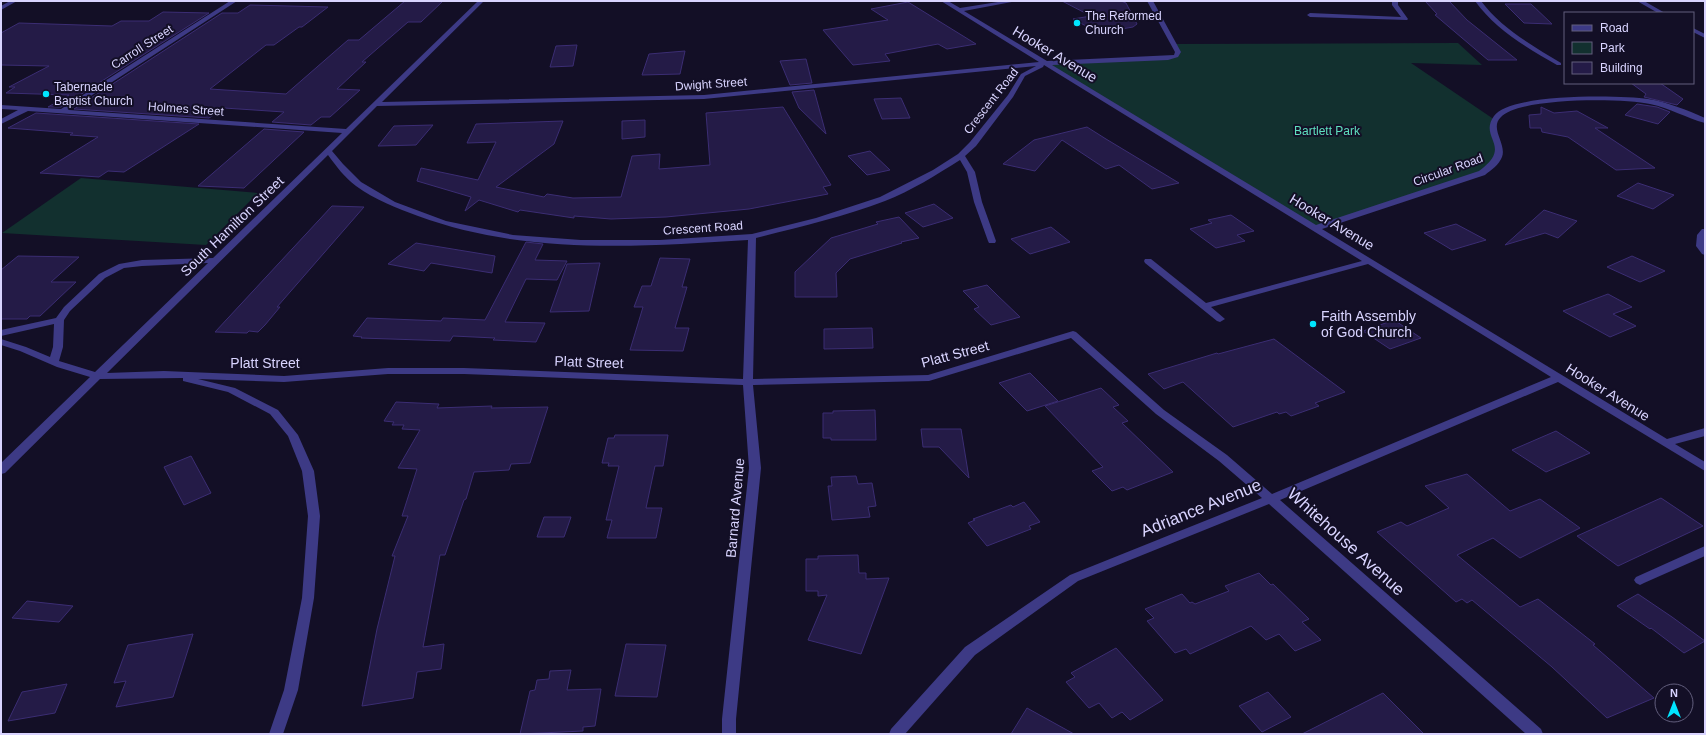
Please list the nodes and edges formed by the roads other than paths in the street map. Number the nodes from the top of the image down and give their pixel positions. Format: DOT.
graph roads {
  1 [pos="14,1"];
  2 [pos="234,1"];
  3 [pos="481,1"];
  4 [pos="944,1"];
  5 [pos="1014,1"];
  6 [pos="1150,1"];
  7 [pos="1394,1"];
  8 [pos="1478,1"];
  9 [pos="1640,1"];
  10 [pos="1,8"];
  11 [pos="959,10"];
  12 [pos="1660,12"];
  13 [pos="1310,15"];
  14 [pos="1694,30"];
  15 [pos="1705,36"];
  16 [pos="1046,64"];
  17 [pos="1559,64"];
  18 [pos="376,104"];
  19 [pos="1,107"];
  20 [pos="26,109"];
  21 [pos="61,112"];
  22 [pos="1705,121"];
  23 [pos="1,122"];
  24 [pos="346,131"];
  25 [pos="328,150"];
  26 [pos="960,156"];
  27 [pos="1316,228"];
  28 [pos="1705,230"];
  29 [pos="752,236"];
  30 [pos="992,241"];
  31 [pos="1705,252"];
  32 [pos="216,260"];
  33 [pos="1148,261"];
  34 [pos="1370,261"];
  35 [pos="1204,306"];
  36 [pos="1220,319"];
  37 [pos="59,320"];
  38 [pos="1,332"];
  39 [pos="1073,334"];
  40 [pos="1,342"];
  41 [pos="54,362"];
  42 [pos="164,374"];
  43 [pos="98,376"];
  44 [pos="1560,377"];
  45 [pos="748,382"];
  46 [pos="1705,432"];
  47 [pos="1665,443"];
  48 [pos="1705,467"];
  49 [pos="1,470"];
  50 [pos="1271,498"];
  51 [pos="1705,552"];
  52 [pos="1640,580"];
  53 [pos="276,734"];
  54 [pos="728,734"];
  55 [pos="896,734"];
  56 [pos="1536,734"];
  1 -- 10 [label="street"];
  2 -- 21 [label="street, Carroll Street"];
  3 -- 18 [label="street, South Hamilton Street"];
  4 -- 11 [label="street, Hooker Avenue"];
  5 -- 11 [label="street"];
  6 -- 16 [label="street, Dwight Street"];
  7 -- 13 [label="street"];
  8 -- 17 [label="street"];
  9 -- 12 [label="street"];
  11 -- 16 [label="street, Hooker Avenue"];
  14 -- 15 [label="street"];
  16 -- 18 [label="street, Dwight Street"];
  16 -- 26 [label="street, Crescent Road"];
  16 -- 27 [label="street, Hooker Avenue"];
  18 -- 24 [label="street, South Hamilton Street"];
  19 -- 20 [label="street, Holmes Street"];
  20 -- 21 [label="street, Holmes Street"];
  20 -- 23 [label="street"];
  21 -- 24 [label="street, Holmes Street"];
  22 -- 27 [label="street, Circular Road"];
  24 -- 25 [label="street, South Hamilton Street"];
  25 -- 29 [label="street, Crescent Road"];
  25 -- 32 [label="street, South Hamilton Street"];
  26 -- 29 [label="street, Crescent Road"];
  26 -- 30 [label="street"];
  27 -- 34 [label="street, Hooker Avenue"];
  28 -- 31 [label="street"];
  29 -- 45 [label="street, Barnard Avenue"];
  32 -- 37 [label="street"];
  32 -- 43 [label="street, South Hamilton Street"];
  33 -- 35 [label="street"];
  34 -- 35 [label="street"];
  34 -- 44 [label="street, Hooker Avenue"];
  35 -- 36 [label="street"];
  37 -- 38 [label="street"];
  37 -- 41 [label="street"];
  39 -- 45 [label="street, Platt Street"];
  39 -- 50 [label="street, Whitehouse Avenue"];
  40 -- 41 [label="street, Platt Street"];
  41 -- 43 [label="street, Platt Street"];
  42 -- 43 [label="street, Platt Street"];
  42 -- 45 [label="street, Platt Street"];
  42 -- 53 [label="street"];
  43 -- 49 [label="street, South Hamilton Street"];
  44 -- 47 [label="street, Hooker Avenue"];
  44 -- 50 [label="street, Adriance Avenue"];
  45 -- 54 [label="street, Barnard Avenue"];
  46 -- 47 [label="street"];
  47 -- 48 [label="street, Hooker Avenue"];
  50 -- 55 [label="street, Adriance Avenue"];
  50 -- 56 [label="street, Whitehouse Avenue"];
  51 -- 52 [label="street"];
}
